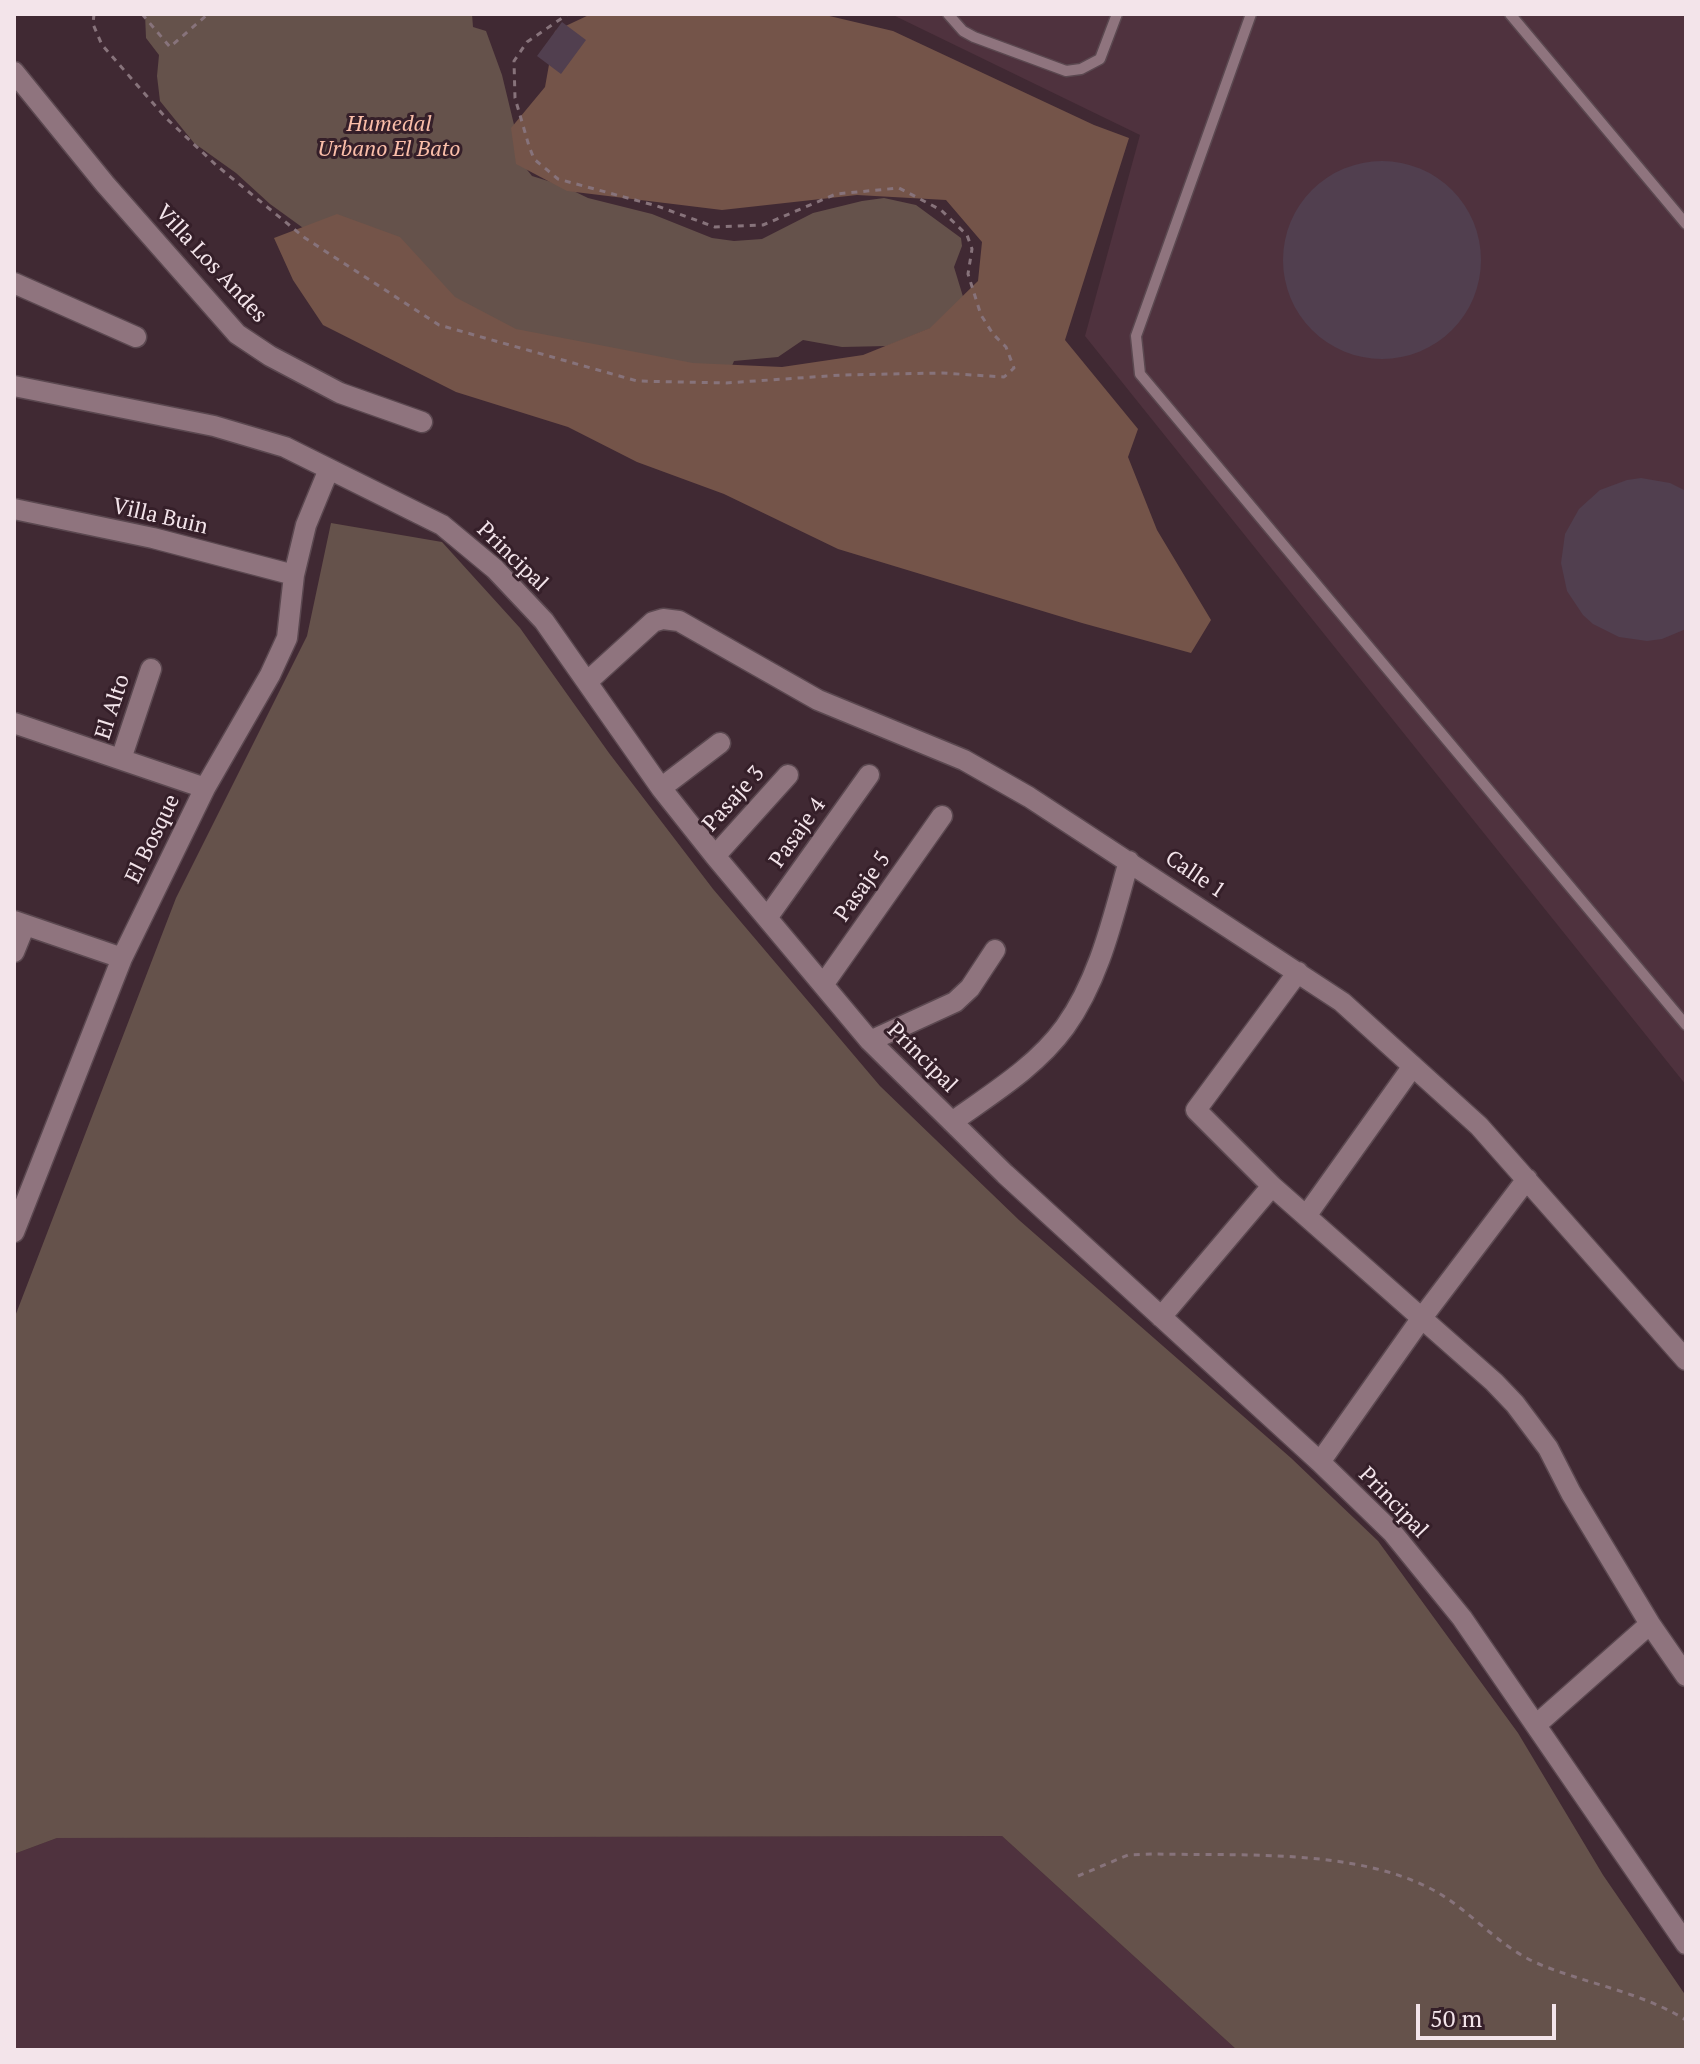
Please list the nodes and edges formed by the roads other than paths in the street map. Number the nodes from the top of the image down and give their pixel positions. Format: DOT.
graph roads {
  1 [pos="948,14"];
  2 [pos="1117,14"];
  3 [pos="1251,14"];
  4 [pos="1510,14"];
  5 [pos="14,72"];
  6 [pos="1686,224"];
  7 [pos="14,283"];
  8 [pos="136,337"];
  9 [pos="14,386"];
  10 [pos="422,422"];
  11 [pos="329,469"];
  12 [pos="14,509"];
  13 [pos="294,575"];
  14 [pos="151,669"];
  15 [pos="587,682"];
  16 [pos="14,723"];
  17 [pos="720,743"];
  18 [pos="121,759"];
  19 [pos="788,775"];
  20 [pos="869,775"];
  21 [pos="205,788"];
  22 [pos="661,788"];
  23 [pos="942,816"];
  24 [pos="715,856"];
  25 [pos="1129,861"];
  26 [pos="767,918"];
  27 [pos="20,923"];
  28 [pos="995,950"];
  29 [pos="14,952"];
  30 [pos="122,958"];
  31 [pos="1298,972"];
  32 [pos="823,985"];
  33 [pos="1686,1025"];
  34 [pos="870,1041"];
  35 [pos="1413,1066"];
  36 [pos="952,1122"];
  37 [pos="1527,1179"];
  38 [pos="1272,1186"];
  39 [pos="1306,1216"];
  40 [pos="14,1232"];
  41 [pos="1161,1317"];
  42 [pos="1421,1319"];
  43 [pos="1686,1360"];
  44 [pos="1320,1462"];
  45 [pos="1650,1624"];
  46 [pos="1686,1676"];
  47 [pos="1536,1725"];
  48 [pos="1686,1944"];
  1 -- 2 [label="lane"];
  3 -- 33 [label="lane"];
  4 -- 6 [label="lane"];
  5 -- 10 [label="street, Villa Los Andes"];
  7 -- 8 [label="street"];
  9 -- 11 [label="street, Principal"];
  11 -- 13 [label="street, El Bosque"];
  11 -- 15 [label="street, Principal"];
  12 -- 13 [label="street, Villa Buin"];
  13 -- 21 [label="street, El Bosque"];
  14 -- 18 [label="street, El Alto"];
  15 -- 22 [label="street, Principal"];
  15 -- 25 [label="street, Calle 1"];
  16 -- 18 [label="street"];
  17 -- 22 [label="street"];
  18 -- 21 [label="street"];
  19 -- 24 [label="street, Pasaje 3"];
  20 -- 26 [label="street, Pasaje 4"];
  21 -- 30 [label="street, El Bosque"];
  22 -- 24 [label="street, Principal"];
  23 -- 32 [label="street, Pasaje 5"];
  24 -- 26 [label="street, Principal"];
  25 -- 31 [label="street, Calle 1"];
  25 -- 36 [label="street"];
  26 -- 32 [label="street, Principal"];
  27 -- 29 [label="street"];
  27 -- 30 [label="street"];
  28 -- 34 [label="street"];
  30 -- 40 [label="street, El Bosque"];
  31 -- 35 [label="street, Calle 1"];
  31 -- 38 [label="street"];
  32 -- 34 [label="street, Principal"];
  34 -- 36 [label="street, Principal"];
  35 -- 37 [label="street, Calle 1"];
  35 -- 39 [label="street"];
  36 -- 41 [label="street, Principal"];
  37 -- 42 [label="street"];
  37 -- 43 [label="street, Calle 1"];
  38 -- 39 [label="street"];
  38 -- 41 [label="street"];
  39 -- 42 [label="street"];
  41 -- 44 [label="street, Principal"];
  42 -- 44 [label="street"];
  42 -- 45 [label="street"];
  44 -- 47 [label="street, Principal"];
  45 -- 46 [label="street"];
  45 -- 47 [label="street"];
  47 -- 48 [label="street, Principal"];
}
